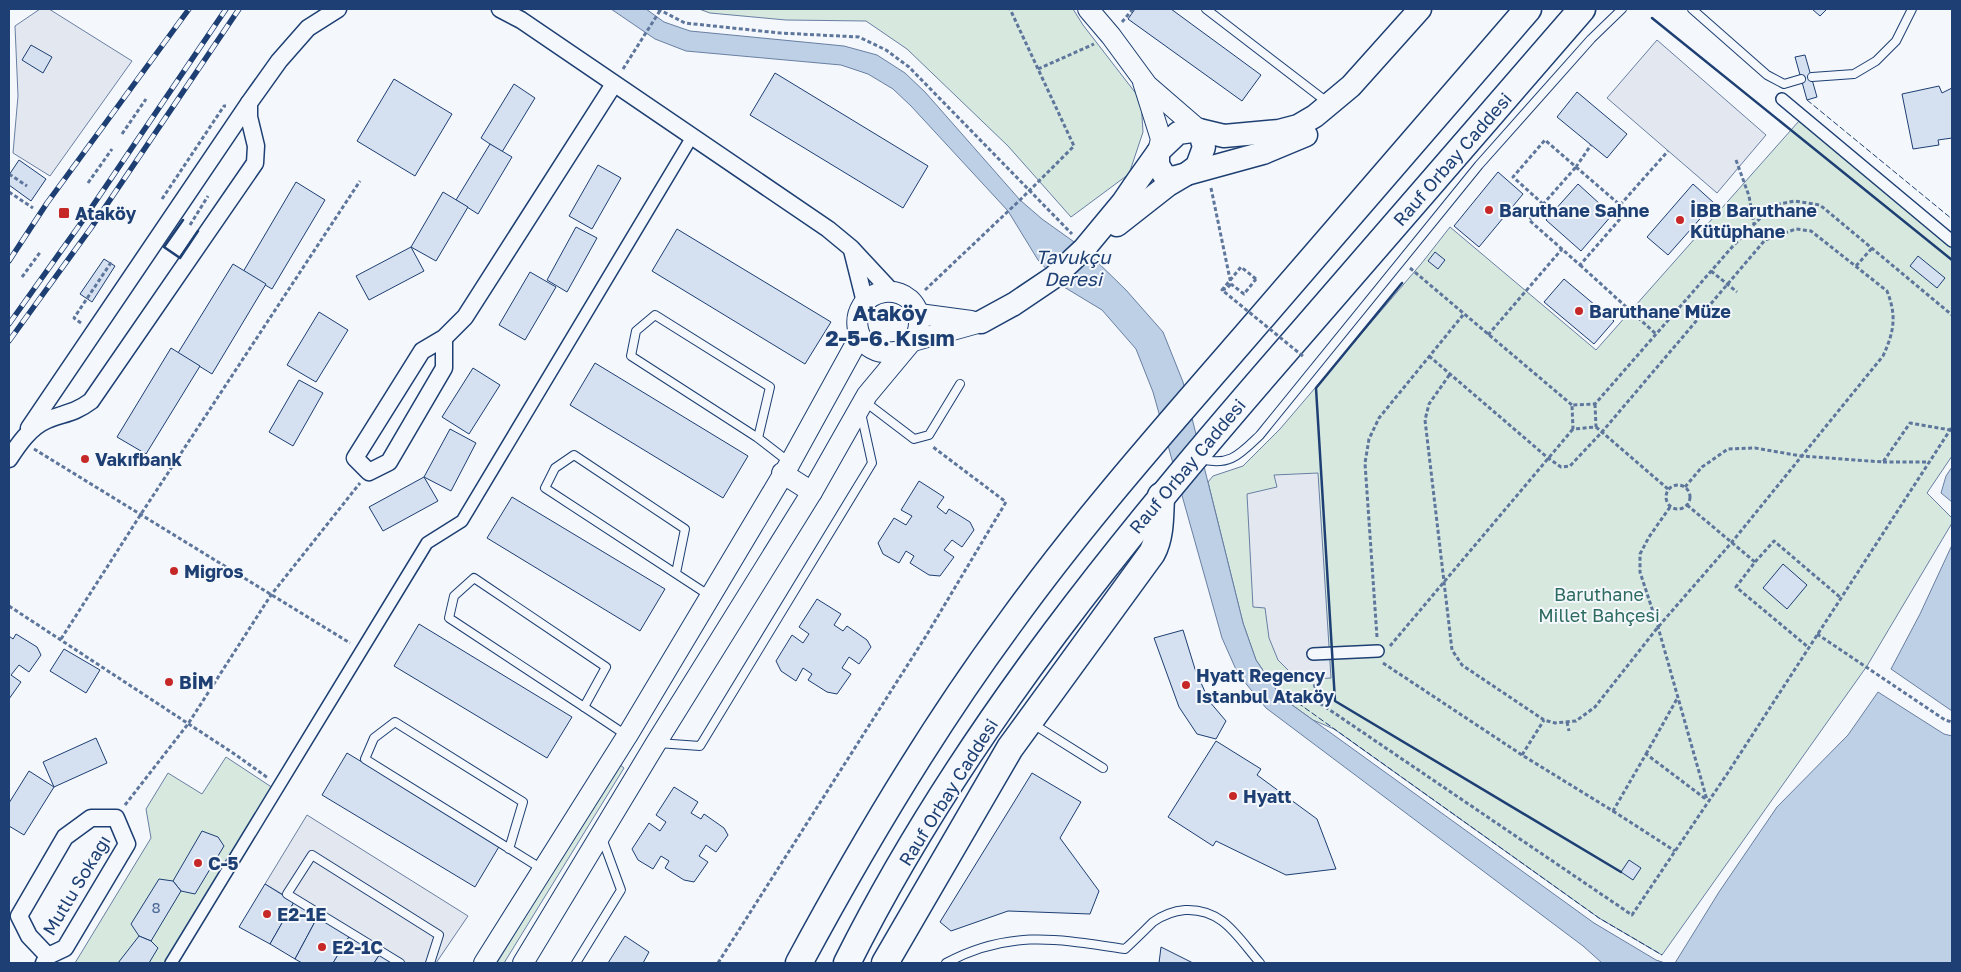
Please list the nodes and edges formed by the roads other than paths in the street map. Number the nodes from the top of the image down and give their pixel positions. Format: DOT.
graph roads {
  1 [pos="338,9"];
  2 [pos="500,9"];
  3 [pos="1088,9"];
  4 [pos="1206,9"];
  5 [pos="1420,9"];
  6 [pos="1435,9"];
  7 [pos="1528,9"];
  8 [pos="1582,9"];
  9 [pos="1622,9"];
  10 [pos="1692,9"];
  11 [pos="1912,9"];
  12 [pos="1138,71"];
  13 [pos="1812,77"];
  14 [pos="1801,79"];
  15 [pos="614,84"];
  16 [pos="1782,99"];
  17 [pos="249,103"];
  18 [pos="1330,104"];
  19 [pos="1199,130"];
  20 [pos="692,137"];
  21 [pos="1158,152"];
  22 [pos="1185,175"];
  23 [pos="1952,241"];
  24 [pos="851,248"];
  25 [pos="1084,249"];
  26 [pos="891,291"];
  27 [pos="865,302"];
  28 [pos="916,308"];
  29 [pos="981,322"];
  30 [pos="860,336"];
  31 [pos="444,338"];
  32 [pos="908,345"];
  33 [pos="960,384"];
  34 [pos="862,405"];
  35 [pos="758,438"];
  36 [pos="20,441"];
  37 [pos="1193,457"];
  38 [pos="9,459"];
  39 [pos="786,468"];
  40 [pos="812,492"];
  41 [pos="1161,496"];
  42 [pos="676,573"];
  43 [pos="710,596"];
  44 [pos="1313,654"];
  45 [pos="1378,656"];
  46 [pos="584,708"];
  47 [pos="1029,721"];
  48 [pos="627,736"];
  49 [pos="653,749"];
  50 [pos="616,754"];
  51 [pos="1103,768"];
  52 [pos="602,836"];
  53 [pos="509,849"];
  54 [pos="543,870"];
  55 [pos="46,960"];
  56 [pos="171,963"];
  57 [pos="400,963"];
  58 [pos="430,963"];
  59 [pos="484,963"];
  60 [pos="523,963"];
  61 [pos="576,963"];
  62 [pos="799,963"];
  63 [pos="847,963"];
  64 [pos="885,963"];
  65 [pos="946,963"];
  66 [pos="1260,963"];
  1 -- 17 [label="street"];
  2 -- 15 [label="street"];
  3 -- 12 [label="street"];
  4 -- 18 [label="lane"];
  5 -- 18 [label="main road"];
  6 -- 22 [label="main road"];
  7 -- 62 [label="highway"];
  8 -- 37 [label="highway, Rauf Orbay Caddesi"];
  9 -- 37 [label="lane"];
  10 -- 14 [label="lane"];
  11 -- 13 [label="lane"];
  12 -- 19 [label="street"];
  12 -- 21 [label="street"];
  15 -- 20 [label="street"];
  15 -- 31 [label="street"];
  16 -- 23 [label="street"];
  17 -- 36 [label="street"];
  17 -- 36 [label="street"];
  18 -- 19 [label="main road"];
  19 -- 21 [label="main road"];
  19 -- 22 [label="main road"];
  20 -- 24 [label="street"];
  20 -- 56 [label="street"];
  21 -- 22 [label="main road"];
  21 -- 25 [label="main road"];
  22 -- 25 [label="main road"];
  24 -- 26 [label="street"];
  24 -- 27 [label="street"];
  25 -- 29 [label="main road"];
  26 -- 27 [label="street"];
  26 -- 28 [label="street"];
  27 -- 30 [label="street"];
  28 -- 29 [label="street"];
  28 -- 32 [label="street"];
  29 -- 32 [label="street"];
  30 -- 32 [label="street"];
  30 -- 39 [label="street"];
  31 -- 31 [label="street"];
  32 -- 34 [label="street"];
  33 -- 34 [label="lane"];
  34 -- 40 [label="street"];
  34 -- 49 [label="lane"];
  35 -- 35 [label="lane"];
  35 -- 39 [label="lane"];
  36 -- 38 [label="street"];
  37 -- 41 [label="highway, Rauf Orbay Caddesi"];
  39 -- 40 [label="street"];
  39 -- 43 [label="street"];
  40 -- 49 [label="street"];
  41 -- 47 [label="highway"];
  41 -- 63 [label="highway, Rauf Orbay Caddesi"];
  42 -- 42 [label="lane"];
  42 -- 43 [label="lane"];
  43 -- 48 [label="street"];
  44 -- 45 [label="street"];
  46 -- 46 [label="lane"];
  46 -- 48 [label="lane"];
  47 -- 51 [label="lane"];
  47 -- 64 [label="highway"];
  48 -- 50 [label="street"];
  49 -- 50 [label="street"];
  49 -- 52 [label="street"];
  50 -- 54 [label="street"];
  52 -- 60 [label="street"];
  52 -- 61 [label="lane"];
  53 -- 53 [label="lane"];
  53 -- 54 [label="lane"];
  54 -- 59 [label="street"];
  55 -- 55 [label="street, Mutlu Sokağı"];
  57 -- 58 [label="lane"];
  65 -- 66 [label="lane"];
}
